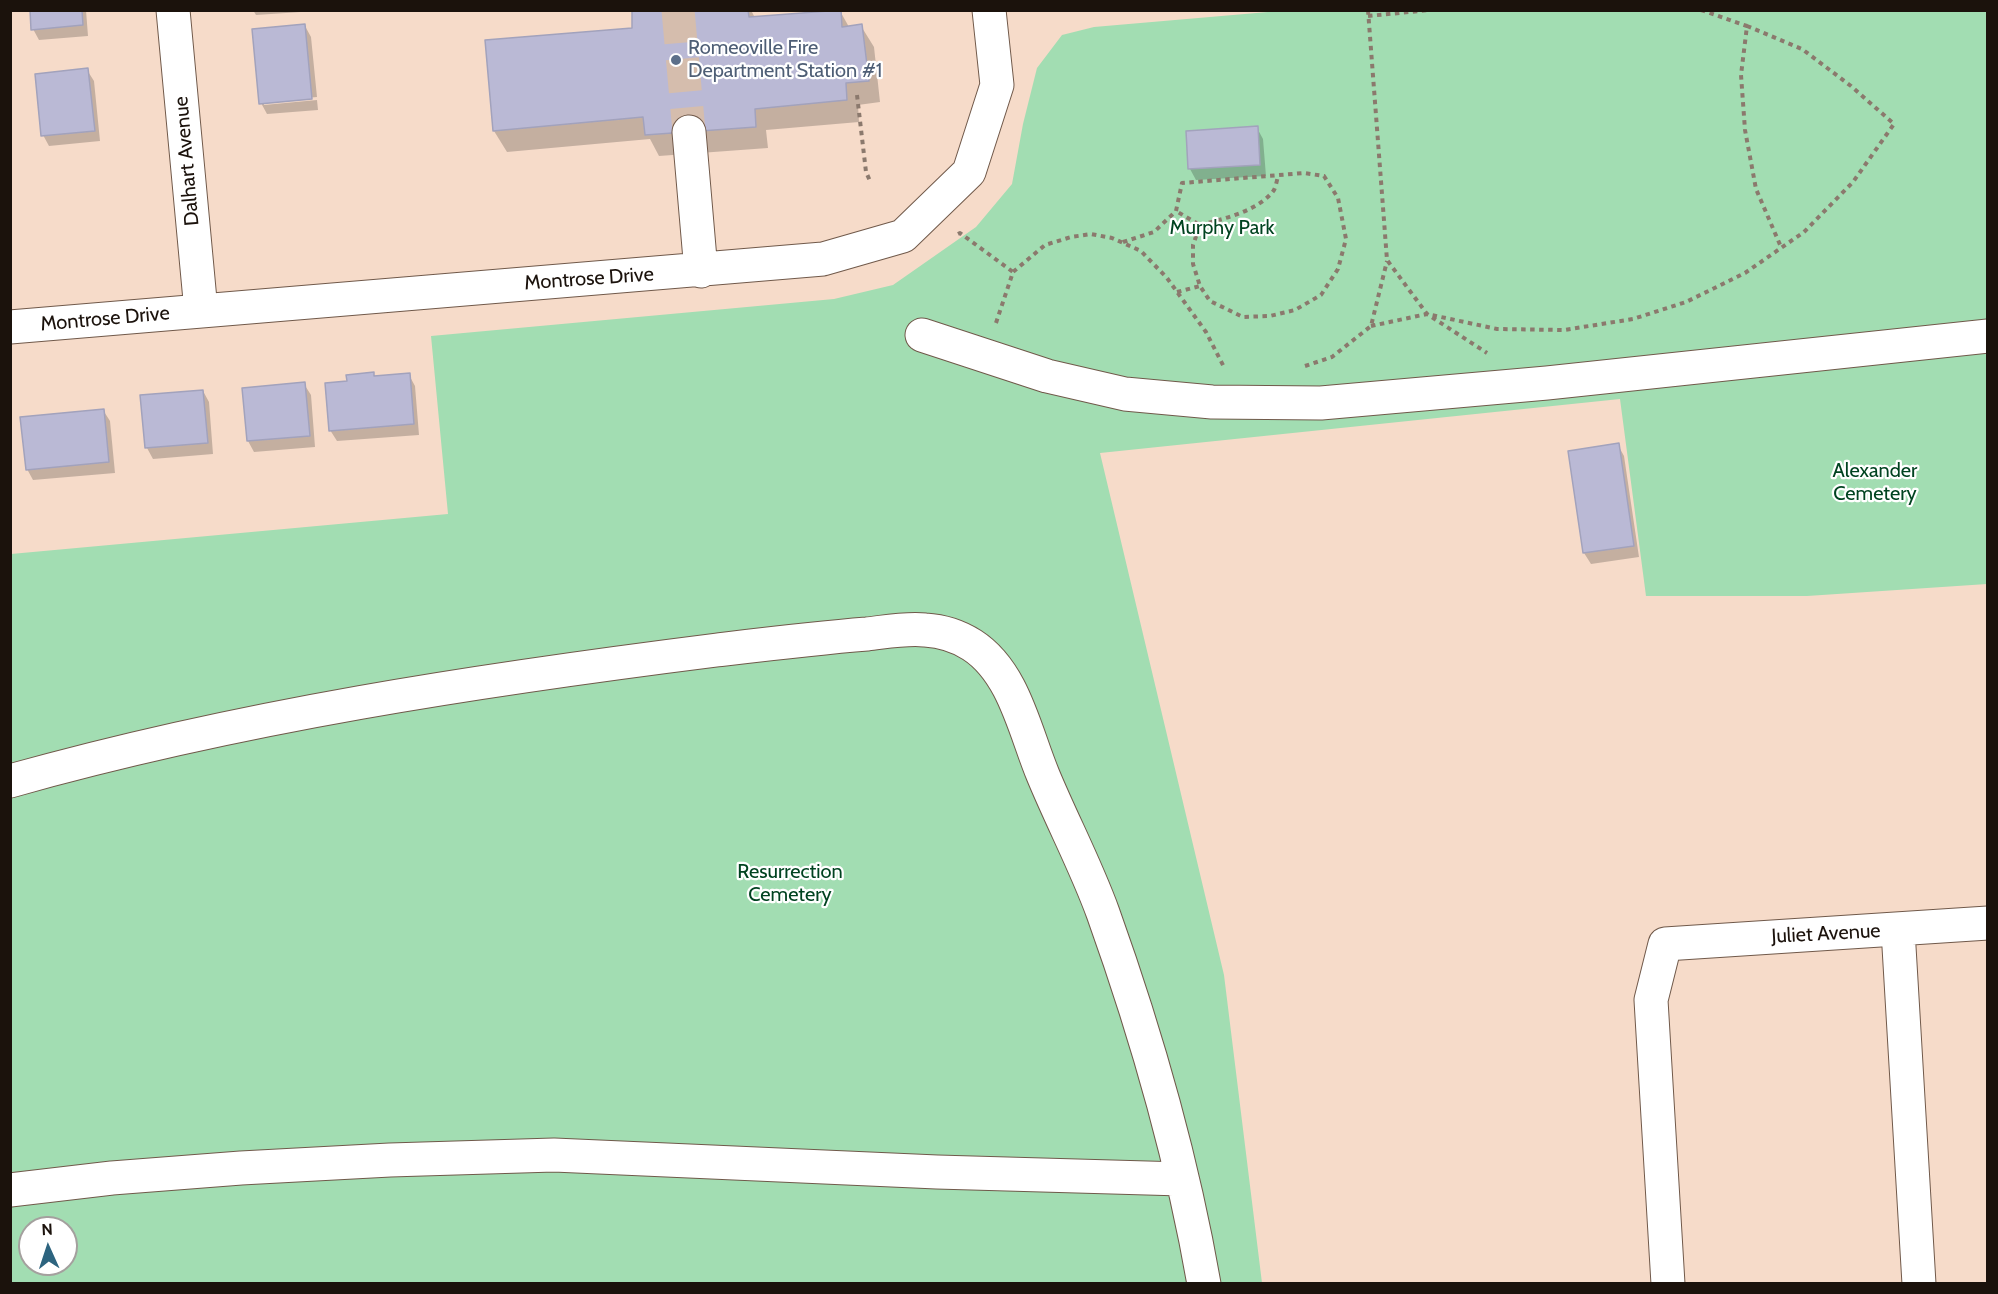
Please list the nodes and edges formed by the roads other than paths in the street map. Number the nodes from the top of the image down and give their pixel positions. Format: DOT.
graph roads {
  1 [pos="173,10"];
  2 [pos="994,10"];
  3 [pos="989,11"];
  4 [pos="689,132"];
  5 [pos="701,271"];
  6 [pos="201,311"];
  7 [pos="10,327"];
  8 [pos="922,336"];
  9 [pos="1988,336"];
  10 [pos="10,781"];
  11 [pos="1988,923"];
  12 [pos="1898,930"];
  13 [pos="1182,1179"];
  14 [pos="10,1190"];
  15 [pos="1204,1284"];
  16 [pos="1668,1284"];
  17 [pos="1919,1284"];
  1 -- 6 [label="street, Dalhart Avenue"];
  2 -- 3 [label="street, Montrose Drive"];
  3 -- 5 [label="street, Montrose Drive"];
  4 -- 5 [label="street"];
  5 -- 6 [label="street, Montrose Drive"];
  6 -- 7 [label="street, Montrose Drive"];
  8 -- 9 [label="street"];
  10 -- 13 [label="street"];
  11 -- 12 [label="street, Juliet Avenue"];
  12 -- 16 [label="street, Juliet Avenue"];
  12 -- 17 [label="street"];
  13 -- 14 [label="street"];
  13 -- 15 [label="street"];
}
